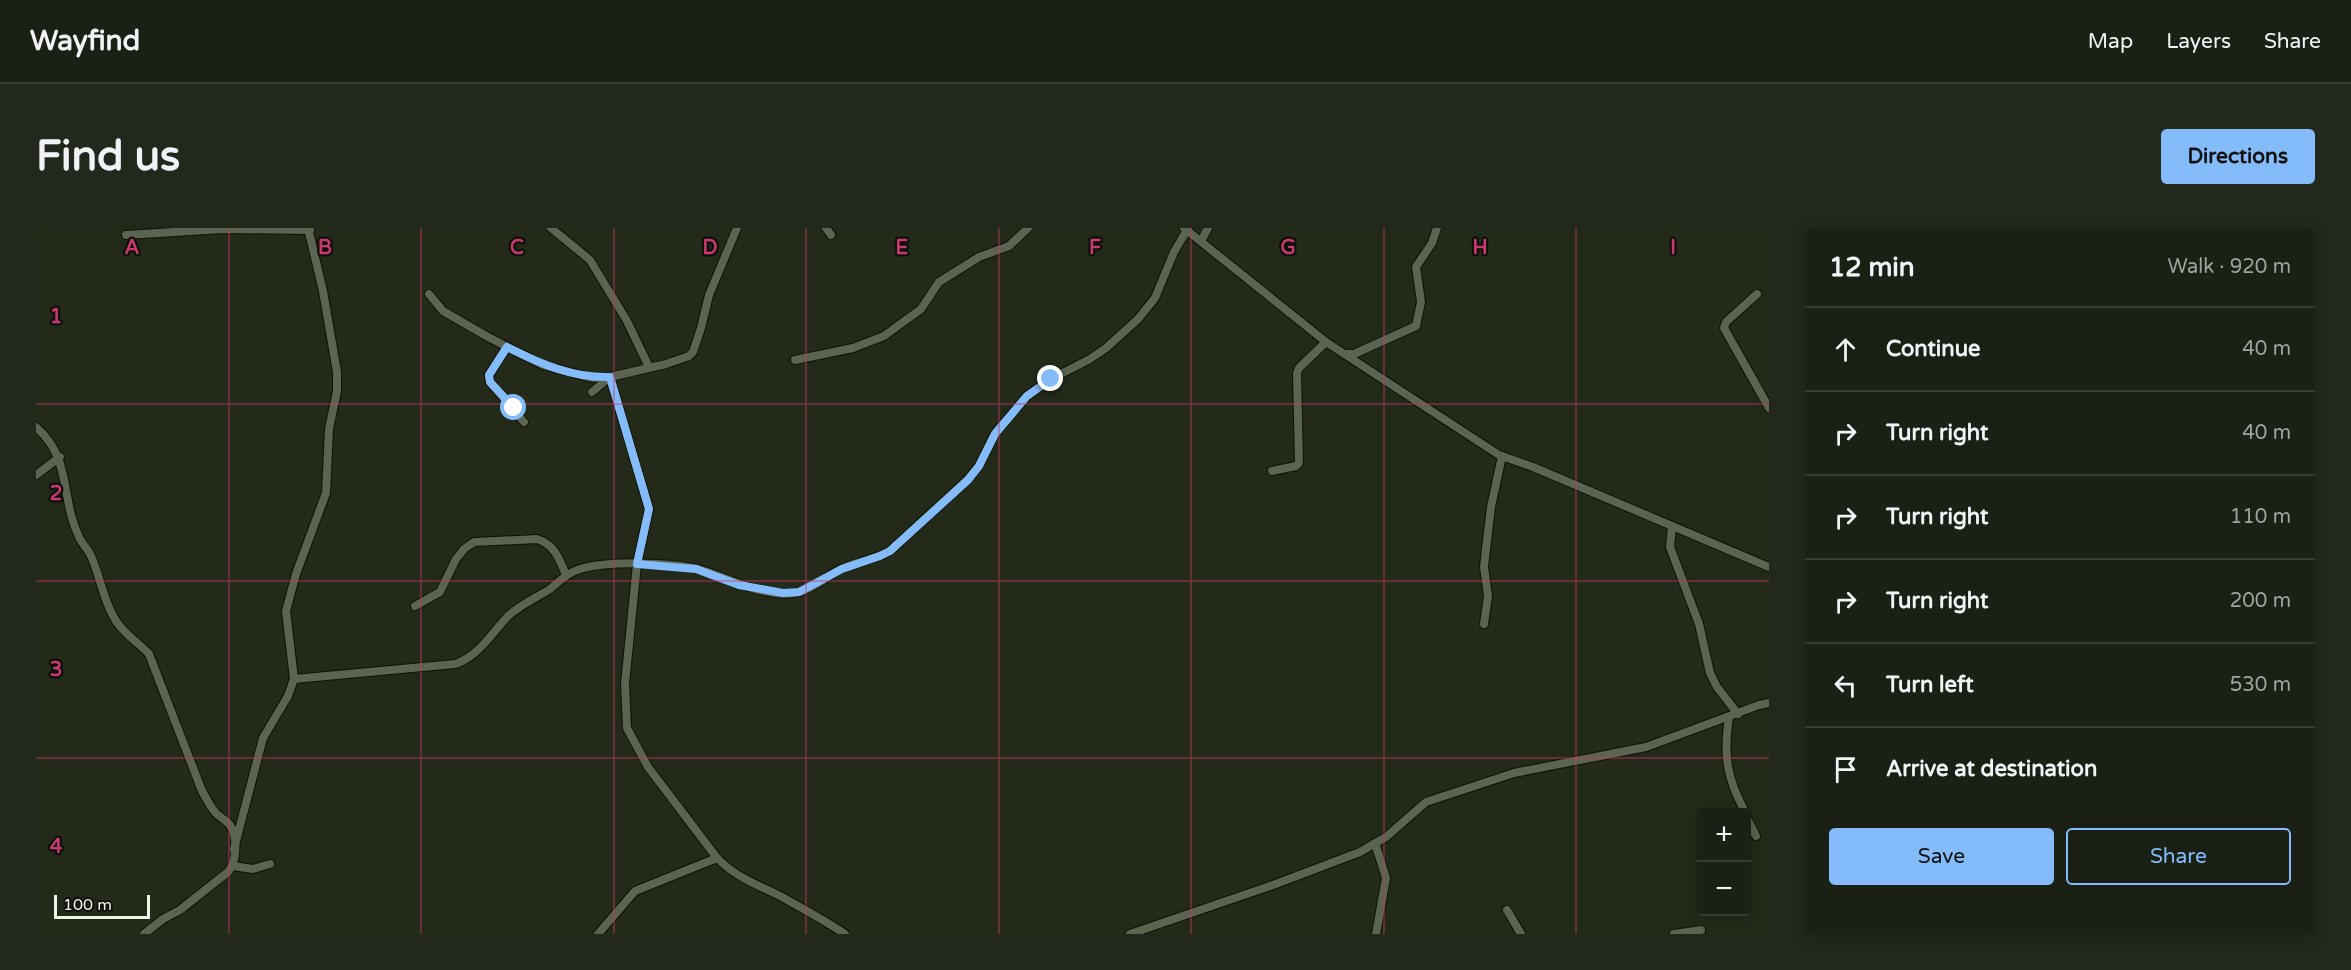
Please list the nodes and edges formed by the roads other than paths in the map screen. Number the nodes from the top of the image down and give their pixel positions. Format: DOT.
graph roads {
  1 [pos="551,228"];
  2 [pos="737,228"];
  3 [pos="1028,228"];
  4 [pos="1208,228"];
  5 [pos="1437,228"];
  6 [pos="309,229"];
  7 [pos="1186,229"];
  8 [pos="126,235"];
  9 [pos="1201,241"];
  10 [pos="429,294"];
  11 [pos="1757,294"];
  12 [pos="1326,342"];
  13 [pos="507,347"];
  14 [pos="1346,354"];
  15 [pos="795,360"];
  16 [pos="649,367"];
  17 [pos="610,377"];
  18 [pos="592,392"];
  19 [pos="1769,408"];
  20 [pos="524,422"];
  21 [pos="36,427"];
  22 [pos="1502,456"];
  23 [pos="60,457"];
  24 [pos="1272,471"];
  25 [pos="36,475"];
  26 [pos="1672,527"];
  27 [pos="637,564"];
  28 [pos="1769,567"];
  29 [pos="566,575"];
  30 [pos="415,606"];
  31 [pos="1484,624"];
  32 [pos="294,679"];
  33 [pos="1769,703"];
  34 [pos="1738,714"];
  35 [pos="1729,717"];
  36 [pos="1744,808"];
  37 [pos="1751,825"];
  38 [pos="1756,836"];
  39 [pos="1375,843"];
  40 [pos="234,849"];
  41 [pos="717,858"];
  42 [pos="270,864"];
  43 [pos="233,866"];
  44 [pos="1506,910"];
  45 [pos="1701,930"];
  46 [pos="144,934"];
  47 [pos="598,934"];
  48 [pos="845,934"];
  49 [pos="1130,934"];
  50 [pos="1376,934"];
  51 [pos="1521,934"];
  52 [pos="1674,934"];
  1 -- 16 [label="street"];
  2 -- 16 [label="street"];
  3 -- 15 [label="street"];
  4 -- 9 [label="street"];
  5 -- 14 [label="street"];
  6 -- 8 [label="street"];
  6 -- 32 [label="street"];
  7 -- 9 [label="street"];
  7 -- 27 [label="street"];
  9 -- 12 [label="street"];
  10 -- 13 [label="street"];
  11 -- 19 [label="street"];
  12 -- 14 [label="street"];
  12 -- 24 [label="street"];
  13 -- 17 [label="street"];
  13 -- 20 [label="street"];
  14 -- 22 [label="street"];
  16 -- 17 [label="street"];
  17 -- 18 [label="street"];
  17 -- 27 [label="street"];
  21 -- 23 [label="street"];
  22 -- 26 [label="street"];
  22 -- 31 [label="street"];
  23 -- 25 [label="street"];
  23 -- 40 [label="street"];
  26 -- 28 [label="street"];
  26 -- 34 [label="street"];
  27 -- 29 [label="street"];
  27 -- 41 [label="street"];
  29 -- 30 [label="street"];
  29 -- 32 [label="street"];
  32 -- 40 [label="street"];
  33 -- 34 [label="street"];
  34 -- 35 [label="street"];
  35 -- 36 [label="street"];
  35 -- 39 [label="street"];
  37 -- 38 [label="street"];
  39 -- 49 [label="street"];
  39 -- 50 [label="street"];
  40 -- 43 [label="street"];
  41 -- 47 [label="street"];
  41 -- 48 [label="street"];
  42 -- 43 [label="street"];
  43 -- 46 [label="street"];
  44 -- 51 [label="street"];
  45 -- 52 [label="street"];
}
